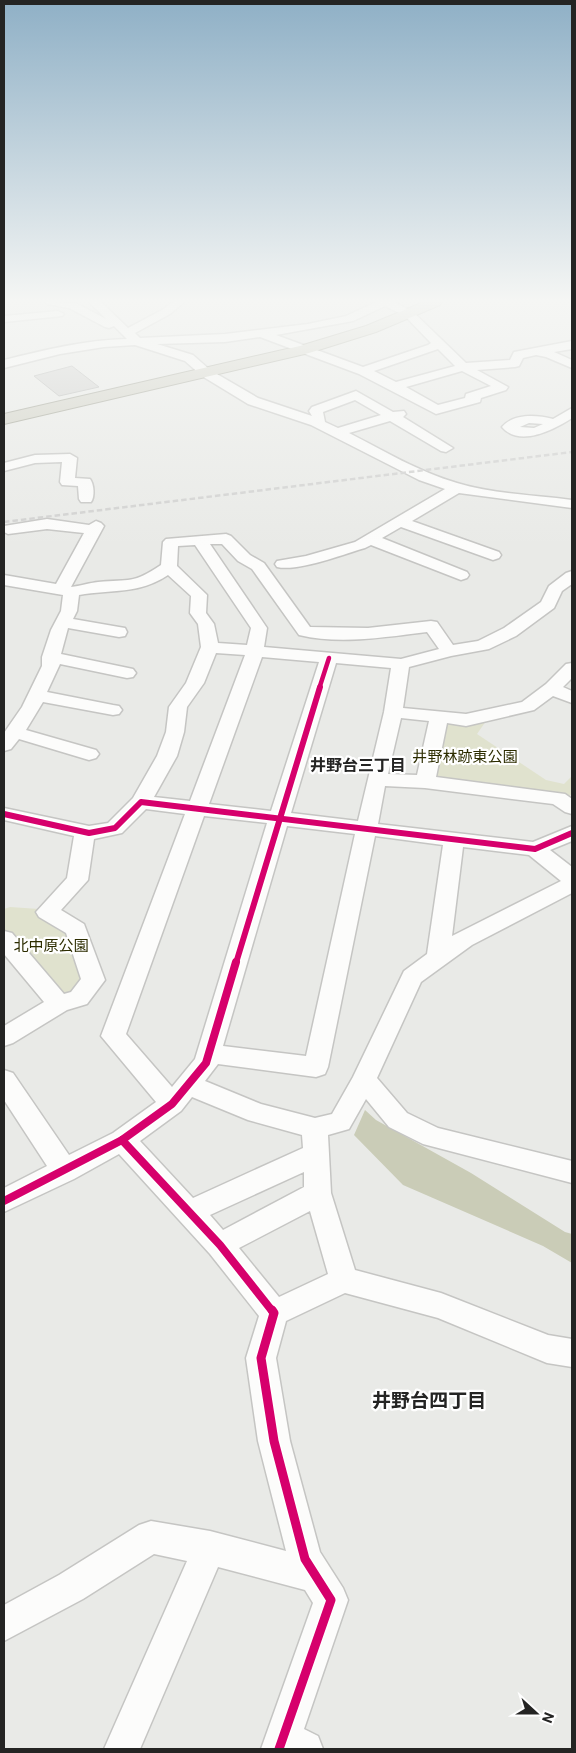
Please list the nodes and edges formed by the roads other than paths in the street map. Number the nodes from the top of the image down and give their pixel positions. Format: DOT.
graph roads {
  1 [pos="157,384"];
  2 [pos="224,384"];
  3 [pos="389,384"];
  4 [pos="403,384"];
  5 [pos="445,384"];
  6 [pos="496,384"];
  7 [pos="394,386"];
  8 [pos="356,396"];
  9 [pos="471,397"];
  10 [pos="428,405"];
  11 [pos="526,408"];
  12 [pos="572,412"];
  13 [pos="390,416"];
  14 [pos="4,418"];
  15 [pos="540,419"];
  16 [pos="316,422"];
  17 [pos="554,424"];
  18 [pos="336,432"];
  19 [pos="446,448"];
  20 [pos="4,467"];
  21 [pos="457,488"];
  22 [pos="86,499"];
  23 [pos="572,504"];
  24 [pos="402,522"];
  25 [pos="8,529"];
  26 [pos="370,540"];
  27 [pos="200,541"];
  28 [pos="493,556"];
  29 [pos="283,564"];
  30 [pos="170,567"];
  31 [pos="461,575"];
  32 [pos="572,576"];
  33 [pos="4,580"];
  34 [pos="66,590"];
  35 [pos="64,622"];
  36 [pos="119,632"];
  37 [pos="210,647"];
  38 [pos="255,651"];
  39 [pos="450,651"];
  40 [pos="51,657"];
  41 [pos="329,658"];
  42 [pos="401,664"];
  43 [pos="572,668"];
  44 [pos="127,673"];
  45 [pos="552,688"];
  46 [pos="37,696"];
  47 [pos="572,698"];
  48 [pos="113,710"];
  49 [pos="393,712"];
  50 [pos="439,717"];
  51 [pos="9,739"];
  52 [pos="89,754"];
  53 [pos="377,779"];
  54 [pos="426,782"];
  55 [pos="141,802"];
  56 [pos="572,808"];
  57 [pos="196,809"];
  58 [pos="4,814"];
  59 [pos="279,818"];
  60 [pos="366,828"];
  61 [pos="85,832"];
  62 [pos="572,833"];
  63 [pos="454,839"];
  64 [pos="535,849"];
  65 [pos="572,878"];
  66 [pos="572,884"];
  67 [pos="4,939"];
  68 [pos="438,958"];
  69 [pos="59,1004"];
  70 [pos="4,1038"];
  71 [pos="210,1054"];
  72 [pos="364,1080"];
  73 [pos="188,1085"];
  74 [pos="7,1087"];
  75 [pos="172,1104"];
  76 [pos="122,1140"];
  77 [pos="316,1141"];
  78 [pos="65,1171"];
  79 [pos="572,1172"];
  80 [pos="318,1193"];
  81 [pos="4,1201"];
  82 [pos="189,1212"];
  83 [pos="220,1246"];
  84 [pos="344,1280"];
  85 [pos="274,1313"];
  86 [pos="572,1354"];
  87 [pos="210,1548"];
  88 [pos="316,1576"];
  89 [pos="4,1624"];
  90 [pos="289,1746"];
  91 [pos="122,1749"];
  1 -- 14 [label="highway"];
  2 -- 16 [label="street"];
  3 -- 7 [label="street"];
  4 -- 7 [label="street"];
  5 -- 9 [label="street"];
  6 -- 9 [label="street"];
  7 -- 8 [label="street"];
  7 -- 10 [label="street"];
  8 -- 13 [label="street"];
  8 -- 16 [label="street"];
  9 -- 10 [label="street"];
  10 -- 13 [label="street"];
  11 -- 15 [label="street"];
  12 -- 17 [label="street"];
  13 -- 18 [label="street"];
  13 -- 19 [label="street"];
  15 -- 17 [label="street"];
  15 -- 17 [label="street"];
  16 -- 18 [label="street"];
  18 -- 21 [label="street"];
  20 -- 22 [label="street"];
  21 -- 23 [label="street"];
  21 -- 24 [label="street"];
  24 -- 26 [label="street"];
  24 -- 28 [label="street"];
  25 -- 34 [label="street"];
  26 -- 29 [label="street"];
  26 -- 31 [label="street"];
  27 -- 30 [label="street"];
  27 -- 38 [label="street"];
  27 -- 39 [label="street"];
  30 -- 34 [label="street"];
  30 -- 37 [label="street"];
  32 -- 39 [label="street"];
  33 -- 34 [label="street"];
  34 -- 35 [label="street"];
  35 -- 36 [label="street"];
  35 -- 40 [label="street"];
  37 -- 38 [label="street"];
  37 -- 55 [label="street"];
  38 -- 41 [label="street"];
  38 -- 57 [label="street"];
  39 -- 42 [label="street"];
  40 -- 44 [label="street"];
  40 -- 46 [label="street"];
  41 -- 42 [label="street"];
  41 -- 59 [label="street"];
  42 -- 49 [label="street"];
  43 -- 45 [label="street"];
  45 -- 47 [label="street"];
  45 -- 50 [label="street"];
  46 -- 48 [label="street"];
  46 -- 51 [label="street"];
  49 -- 50 [label="street"];
  49 -- 53 [label="street"];
  50 -- 54 [label="street"];
  51 -- 52 [label="street"];
  53 -- 54 [label="street"];
  53 -- 60 [label="street"];
  54 -- 56 [label="street"];
  55 -- 57 [label="street"];
  55 -- 61 [label="street"];
  57 -- 59 [label="street"];
  57 -- 75 [label="street"];
  58 -- 61 [label="street"];
  59 -- 60 [label="street"];
  59 -- 71 [label="street"];
  60 -- 63 [label="street"];
  60 -- 71 [label="street"];
  61 -- 69 [label="street"];
  62 -- 64 [label="street"];
  63 -- 64 [label="street"];
  63 -- 68 [label="street"];
  64 -- 65 [label="street"];
  66 -- 68 [label="street"];
  67 -- 69 [label="street"];
  68 -- 72 [label="street"];
  69 -- 70 [label="street"];
  71 -- 73 [label="street"];
  72 -- 77 [label="street"];
  72 -- 79 [label="street"];
  73 -- 75 [label="street"];
  73 -- 77 [label="street"];
  74 -- 78 [label="street"];
  75 -- 76 [label="street"];
  76 -- 78 [label="street"];
  76 -- 82 [label="street"];
  77 -- 80 [label="street"];
  77 -- 82 [label="street"];
  78 -- 81 [label="street"];
  80 -- 83 [label="street"];
  80 -- 84 [label="street"];
  82 -- 83 [label="street"];
  83 -- 85 [label="street"];
  84 -- 85 [label="street"];
  84 -- 86 [label="street"];
  85 -- 88 [label="street"];
  87 -- 88 [label="street"];
  87 -- 89 [label="street"];
  87 -- 91 [label="street"];
  88 -- 90 [label="street"];
}
